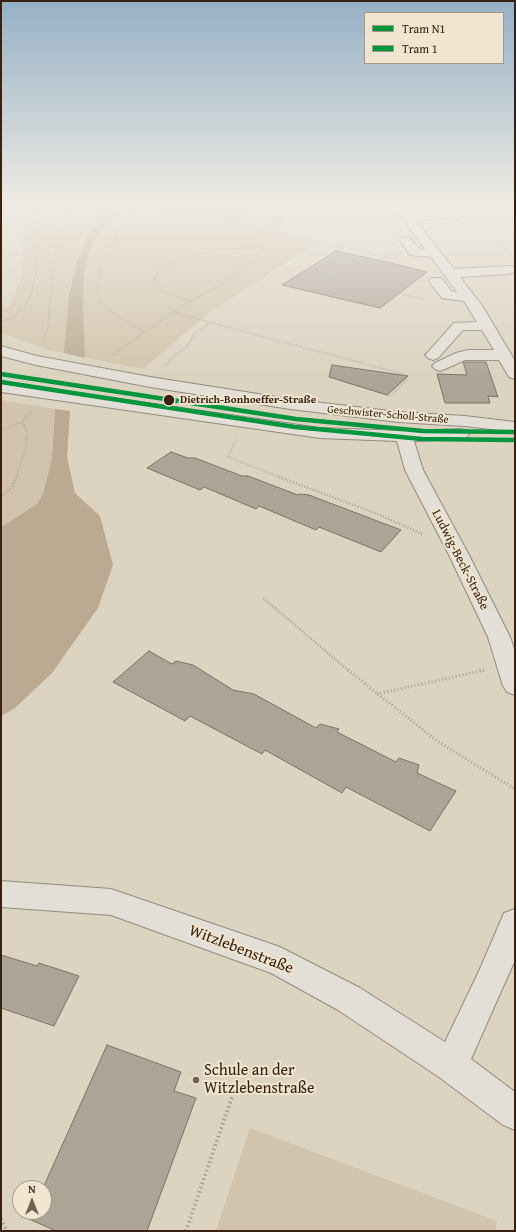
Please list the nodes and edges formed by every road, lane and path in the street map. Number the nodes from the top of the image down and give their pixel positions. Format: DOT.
graph roads {
  1 [pos="35,263"];
  2 [pos="55,263"];
  3 [pos="101,263"];
  4 [pos="172,263"];
  5 [pos="247,263"];
  6 [pos="444,263"];
  7 [pos="452,273"];
  8 [pos="312,274"];
  9 [pos="436,281"];
  10 [pos="515,284"];
  11 [pos="469,297"];
  12 [pos="424,299"];
  13 [pos="192,301"];
  14 [pos="173,312"];
  15 [pos="1,322"];
  16 [pos="209,323"];
  17 [pos="487,326"];
  18 [pos="144,332"];
  19 [pos="1,351"];
  20 [pos="504,355"];
  21 [pos="36,360"];
  22 [pos="91,371"];
  23 [pos="515,374"];
  24 [pos="150,382"];
  25 [pos="1,387"];
  26 [pos="49,393"];
  27 [pos="386,396"];
  28 [pos="22,422"];
  29 [pos="244,423"];
  30 [pos="515,427"];
  31 [pos="1,430"];
  32 [pos="515,431"];
  33 [pos="404,436"];
  34 [pos="1,497"];
  35 [pos="459,555"];
  36 [pos="263,598"];
  37 [pos="508,665"];
  38 [pos="515,686"];
  39 [pos="376,694"];
  40 [pos="515,789"];
  41 [pos="1,894"];
  42 [pos="515,923"];
  43 [pos="451,1065"];
  44 [pos="233,1094"];
  45 [pos="515,1113"];
  46 [pos="1,1219"];
  47 [pos="7,1231"];
  48 [pos="186,1231"];
  1 -- 15 [label="path"];
  2 -- 21 [label="path"];
  3 -- 18 [label="path"];
  4 -- 13 [label="path"];
  5 -- 13 [label="path"];
  6 -- 7 [label="street"];
  7 -- 10 [label="street"];
  7 -- 11 [label="street"];
  8 -- 12 [label="path"];
  9 -- 11 [label="street"];
  11 -- 17 [label="street"];
  13 -- 14 [label="path"];
  14 -- 16 [label="path"];
  14 -- 18 [label="path"];
  16 -- 24 [label="path"];
  16 -- 27 [label="path"];
  17 -- 20 [label="street"];
  17 -- 20 [label="street"];
  18 -- 22 [label="path"];
  19 -- 21 [label="street, Geschwister-Scholl-Straße"];
  20 -- 23 [label="street"];
  21 -- 22 [label="street, Geschwister-Scholl-Straße"];
  22 -- 24 [label="street, Geschwister-Scholl-Straße"];
  24 -- 30 [label="street, Geschwister-Scholl-Straße"];
  25 -- 26 [label="street, Geschwister-Scholl-Straße"];
  26 -- 28 [label="path"];
  26 -- 29 [label="street, Geschwister-Scholl-Straße"];
  28 -- 31 [label="path"];
  28 -- 34 [label="path"];
  29 -- 33 [label="street, Geschwister-Scholl-Straße"];
  29 -- 35 [label="path"];
  32 -- 33 [label="street, Geschwister-Scholl-Straße"];
  33 -- 35 [label="street, Ludwig-Beck-Straße"];
  35 -- 37 [label="street, Ludwig-Beck-Straße"];
  36 -- 39 [label="path"];
  37 -- 38 [label="street, Ludwig-Beck-Straße"];
  37 -- 39 [label="path"];
  39 -- 40 [label="path"];
  41 -- 43 [label="street, Witzlebenstraße"];
  42 -- 43 [label="street"];
  43 -- 45 [label="street, Witzlebenstraße"];
  44 -- 48 [label="path"];
  46 -- 47 [label="path"];
}
